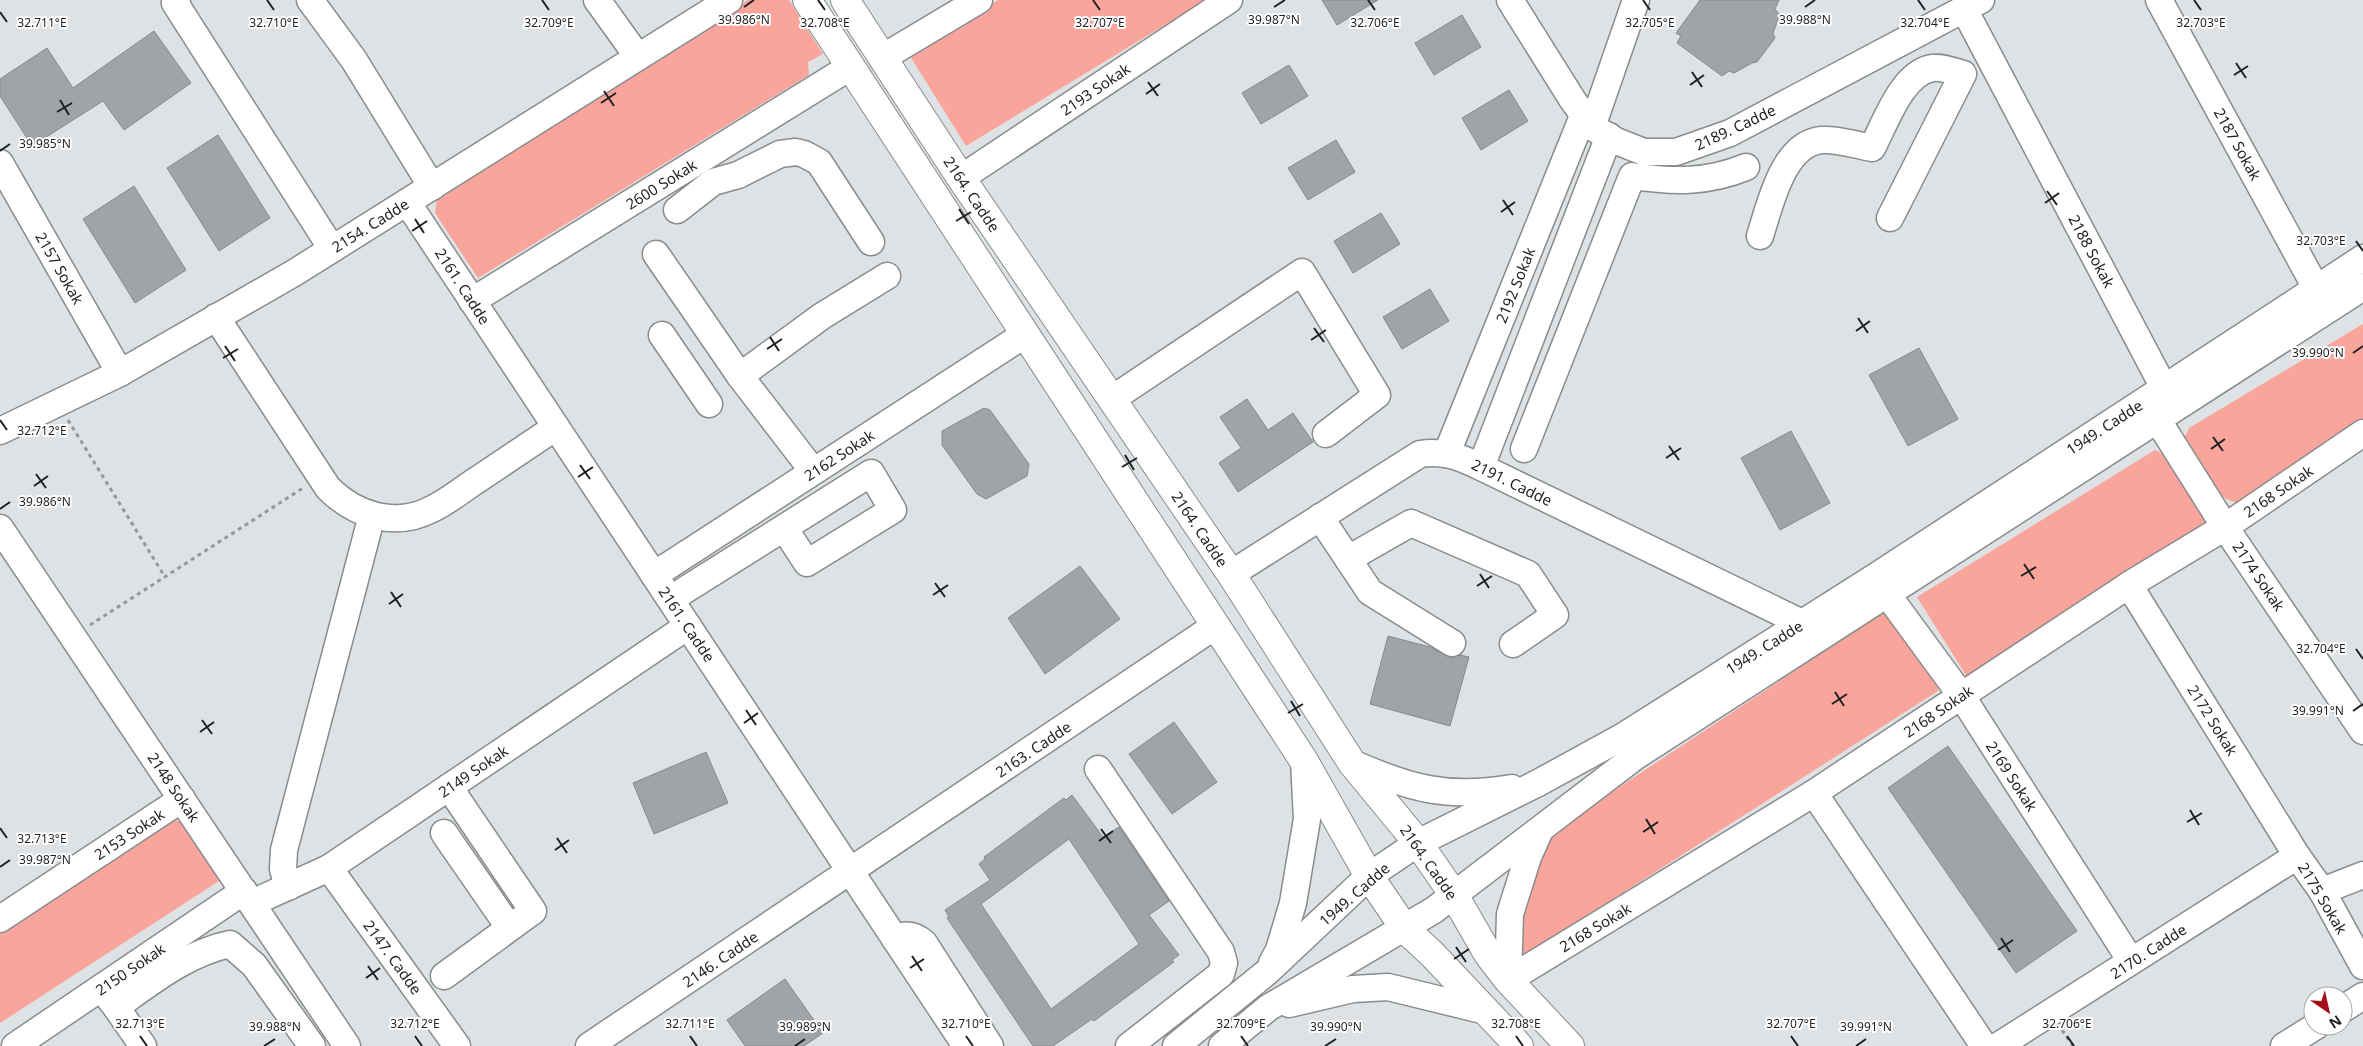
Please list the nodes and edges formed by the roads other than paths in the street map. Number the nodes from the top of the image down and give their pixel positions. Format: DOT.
graph roads {
  1 [pos="177,0"];
  2 [pos="310,0"];
  3 [pos="597,0"];
  4 [pos="729,0"];
  5 [pos="807,0"];
  6 [pos="845,0"];
  7 [pos="978,0"];
  8 [pos="1229,0"];
  9 [pos="1510,0"];
  10 [pos="1636,0"];
  11 [pos="2159,0"];
  12 [pos="1972,4"];
  13 [pos="638,57"];
  14 [pos="882,58"];
  15 [pos="850,67"];
  16 [pos="1595,127"];
  17 [pos="1730,132"];
  18 [pos="0,163"];
  19 [pos="1746,167"];
  20 [pos="706,172"];
  21 [pos="961,178"];
  22 [pos="1778,183"];
  23 [pos="432,187"];
  24 [pos="407,202"];
  25 [pos="677,210"];
  26 [pos="1890,218"];
  27 [pos="1760,236"];
  28 [pos="871,242"];
  29 [pos="332,249"];
  30 [pos="656,254"];
  31 [pos="2363,258"];
  32 [pos="887,276"];
  33 [pos="2363,286"];
  34 [pos="2316,288"];
  35 [pos="472,301"];
  36 [pos="216,317"];
  37 [pos="662,335"];
  38 [pos="1024,335"];
  39 [pos="720,347"];
  40 [pos="686,370"];
  41 [pos="120,373"];
  42 [pos="740,376"];
  43 [pos="2164,388"];
  44 [pos="1112,399"];
  45 [pos="709,404"];
  46 [pos="2157,419"];
  47 [pos="556,427"];
  48 [pos="0,431"];
  49 [pos="2363,433"];
  50 [pos="1326,434"];
  51 [pos="1524,449"];
  52 [pos="1447,453"];
  53 [pos="1481,467"];
  54 [pos="813,471"];
  55 [pos="372,516"];
  56 [pos="1320,517"];
  57 [pos="2225,526"];
  58 [pos="0,528"];
  59 [pos="784,528"];
  60 [pos="1348,559"];
  61 [pos="1231,574"];
  62 [pos="654,575"];
  63 [pos="2129,585"];
  64 [pos="1887,594"];
  65 [pos="670,600"];
  66 [pos="1802,623"];
  67 [pos="688,626"];
  68 [pos="1215,626"];
  69 [pos="1452,643"];
  70 [pos="1513,644"];
  71 [pos="1961,695"];
  72 [pos="2363,731"];
  73 [pos="1304,761"];
  74 [pos="1352,763"];
  75 [pos="1098,769"];
  76 [pos="1538,783"];
  77 [pos="449,787"];
  78 [pos="1814,793"];
  79 [pos="182,799"];
  80 [pos="1541,827"];
  81 [pos="444,833"];
  82 [pos="1418,842"];
  83 [pos="2297,856"];
  84 [pos="329,868"];
  85 [pos="850,871"];
  86 [pos="2363,875"];
  87 [pos="1369,876"];
  88 [pos="288,887"];
  89 [pos="2322,891"];
  90 [pos="1454,895"];
  91 [pos="248,897"];
  92 [pos="0,919"];
  93 [pos="509,927"];
  94 [pos="1405,929"];
  95 [pos="895,939"];
  96 [pos="2131,962"];
  97 [pos="2363,966"];
  98 [pos="1267,972"];
  99 [pos="1221,974"];
  100 [pos="444,976"];
  101 [pos="1508,980"];
  102 [pos="1239,995"];
  103 [pos="108,998"];
  104 [pos="1268,1008"];
  105 [pos="1486,1011"];
  106 [pos="2303,1034"];
  107 [pos="15,1046"];
  108 [pos="143,1046"];
  109 [pos="312,1046"];
  110 [pos="347,1046"];
  111 [pos="458,1046"];
  112 [pos="589,1046"];
  113 [pos="966,1046"];
  114 [pos="990,1046"];
  115 [pos="1129,1046"];
  116 [pos="1176,1046"];
  117 [pos="1222,1046"];
  118 [pos="1519,1046"];
  119 [pos="1570,1046"];
  120 [pos="1984,1046"];
  121 [pos="1998,1046"];
  122 [pos="2284,1046"];
  1 -- 29 [label="street"];
  2 -- 23 [label="street"];
  3 -- 13 [label="street"];
  4 -- 13 [label="street, 2154. Cadde"];
  5 -- 15 [label="main road"];
  6 -- 14 [label="main road, 2164. Cadde"];
  7 -- 14 [label="street"];
  8 -- 21 [label="street, 2193 Sokak"];
  9 -- 16 [label="street"];
  10 -- 16 [label="street, 2192 Sokak"];
  11 -- 34 [label="street, 2187 Sokak"];
  12 -- 17 [label="street, 2189. Cadde"];
  12 -- 43 [label="street, 2188 Sokak"];
  13 -- 23 [label="street, 2154. Cadde"];
  14 -- 21 [label="main road, 2164. Cadde"];
  15 -- 20 [label="street, 2600 Sokak"];
  15 -- 38 [label="main road"];
  16 -- 17 [label="street, 2189. Cadde"];
  16 -- 52 [label="street, 2192 Sokak"];
  16 -- 53 [label="street, 2192 Sokak"];
  17 -- 19 [label="street"];
  18 -- 41 [label="street, 2157 Sokak"];
  19 -- 22 [label="street"];
  19 -- 51 [label="street"];
  20 -- 25 [label="street"];
  20 -- 28 [label="street"];
  20 -- 35 [label="street, 2600 Sokak"];
  21 -- 44 [label="main road, 2164. Cadde"];
  22 -- 26 [label="street"];
  22 -- 27 [label="street"];
  23 -- 24 [label="street, 2154. Cadde"];
  24 -- 29 [label="street, 2154. Cadde"];
  24 -- 35 [label="street, 2161. Cadde"];
  29 -- 36 [label="street, 2154. Cadde"];
  30 -- 39 [label="street"];
  31 -- 34 [label="street, 1949. Cadde"];
  32 -- 42 [label="street"];
  33 -- 46 [label="street, 1949. Cadde"];
  34 -- 43 [label="street, 1949. Cadde"];
  35 -- 47 [label="street, 2161. Cadde"];
  36 -- 41 [label="street, 2154. Cadde"];
  36 -- 55 [label="street"];
  37 -- 40 [label="street"];
  38 -- 54 [label="street, 2162 Sokak"];
  38 -- 68 [label="main road"];
  39 -- 40 [label="street"];
  39 -- 42 [label="street"];
  40 -- 45 [label="street"];
  41 -- 48 [label="street, 2154. Cadde"];
  42 -- 54 [label="street"];
  43 -- 66 [label="street, 1949. Cadde"];
  44 -- 50 [label="street"];
  44 -- 61 [label="main road, 2164. Cadde"];
  46 -- 57 [label="street, 2174 Sokak"];
  46 -- 64 [label="street, 1949. Cadde"];
  47 -- 55 [label="street"];
  47 -- 62 [label="street, 2161. Cadde"];
  49 -- 57 [label="street, 2168 Sokak"];
  52 -- 53 [label="street, 2191. Cadde"];
  52 -- 56 [label="street, 2191. Cadde"];
  53 -- 66 [label="street, 2191. Cadde"];
  54 -- 62 [label="street, 2162 Sokak"];
  55 -- 88 [label="street"];
  56 -- 60 [label="street"];
  56 -- 61 [label="street, 2191. Cadde"];
  57 -- 63 [label="street, 2168 Sokak"];
  57 -- 72 [label="street, 2174 Sokak"];
  58 -- 79 [label="street, 2148 Sokak"];
  59 -- 65 [label="street"];
  60 -- 69 [label="street"];
  60 -- 70 [label="street"];
  61 -- 74 [label="main road, 2164. Cadde"];
  62 -- 65 [label="street, 2161. Cadde"];
  63 -- 71 [label="street, 2168 Sokak"];
  63 -- 83 [label="street, 2172 Sokak"];
  64 -- 71 [label="street, 2169 Sokak"];
  64 -- 80 [label="street, 1949. Cadde"];
  65 -- 67 [label="street, 2161. Cadde"];
  66 -- 76 [label="street, 1949. Cadde"];
  67 -- 77 [label="street, 2149 Sokak"];
  67 -- 85 [label="street, 2161. Cadde"];
  68 -- 73 [label="main road"];
  68 -- 85 [label="street, 2163. Cadde"];
  71 -- 78 [label="street, 2168 Sokak"];
  71 -- 96 [label="street, 2169 Sokak"];
  73 -- 87 [label="main road"];
  73 -- 98 [label="street"];
  74 -- 76 [label="street"];
  74 -- 82 [label="main road, 2164. Cadde"];
  75 -- 99 [label="street"];
  76 -- 82 [label="street, 1949. Cadde"];
  77 -- 84 [label="street, 2149 Sokak"];
  77 -- 93 [label="street"];
  78 -- 101 [label="street, 2168 Sokak"];
  78 -- 120 [label="street"];
  79 -- 91 [label="street, 2148 Sokak"];
  79 -- 92 [label="street, 2153 Sokak"];
  80 -- 90 [label="street, 1949. Cadde"];
  80 -- 101 [label="street"];
  81 -- 93 [label="street"];
  82 -- 87 [label="street, 1949. Cadde"];
  82 -- 90 [label="main road, 2164. Cadde"];
  83 -- 89 [label="street, 2175 Sokak"];
  83 -- 96 [label="street, 2170. Cadde"];
  84 -- 88 [label="street, 2149 Sokak"];
  84 -- 111 [label="street, 2147. Cadde"];
  85 -- 95 [label="street, 2161. Cadde"];
  85 -- 112 [label="street, 2146. Cadde"];
  86 -- 89 [label="street"];
  87 -- 94 [label="main road"];
  87 -- 98 [label="street, 1949. Cadde"];
  88 -- 91 [label="street, 2149 Sokak"];
  89 -- 97 [label="street, 2175 Sokak"];
  90 -- 94 [label="street, 1949. Cadde"];
  90 -- 101 [label="main road, 2164. Cadde"];
  91 -- 103 [label="street, 2150 Sokak"];
  91 -- 110 [label="street, 2148 Sokak"];
  93 -- 100 [label="street"];
  94 -- 104 [label="street, 1949. Cadde"];
  94 -- 105 [label="main road"];
  95 -- 113 [label="street, 2161. Cadde"];
  95 -- 114 [label="street"];
  96 -- 121 [label="street, 2170. Cadde"];
  98 -- 102 [label="street, 1949. Cadde"];
  99 -- 102 [label="street"];
  99 -- 115 [label="street"];
  101 -- 119 [label="main road, 2164. Cadde"];
  102 -- 116 [label="street, 1949. Cadde"];
  103 -- 107 [label="street, 2150 Sokak"];
  103 -- 108 [label="street"];
  103 -- 109 [label="street"];
  104 -- 105 [label="street"];
  104 -- 117 [label="street, 1949. Cadde"];
  105 -- 118 [label="main road"];
  106 -- 122 [label="street"];
}
